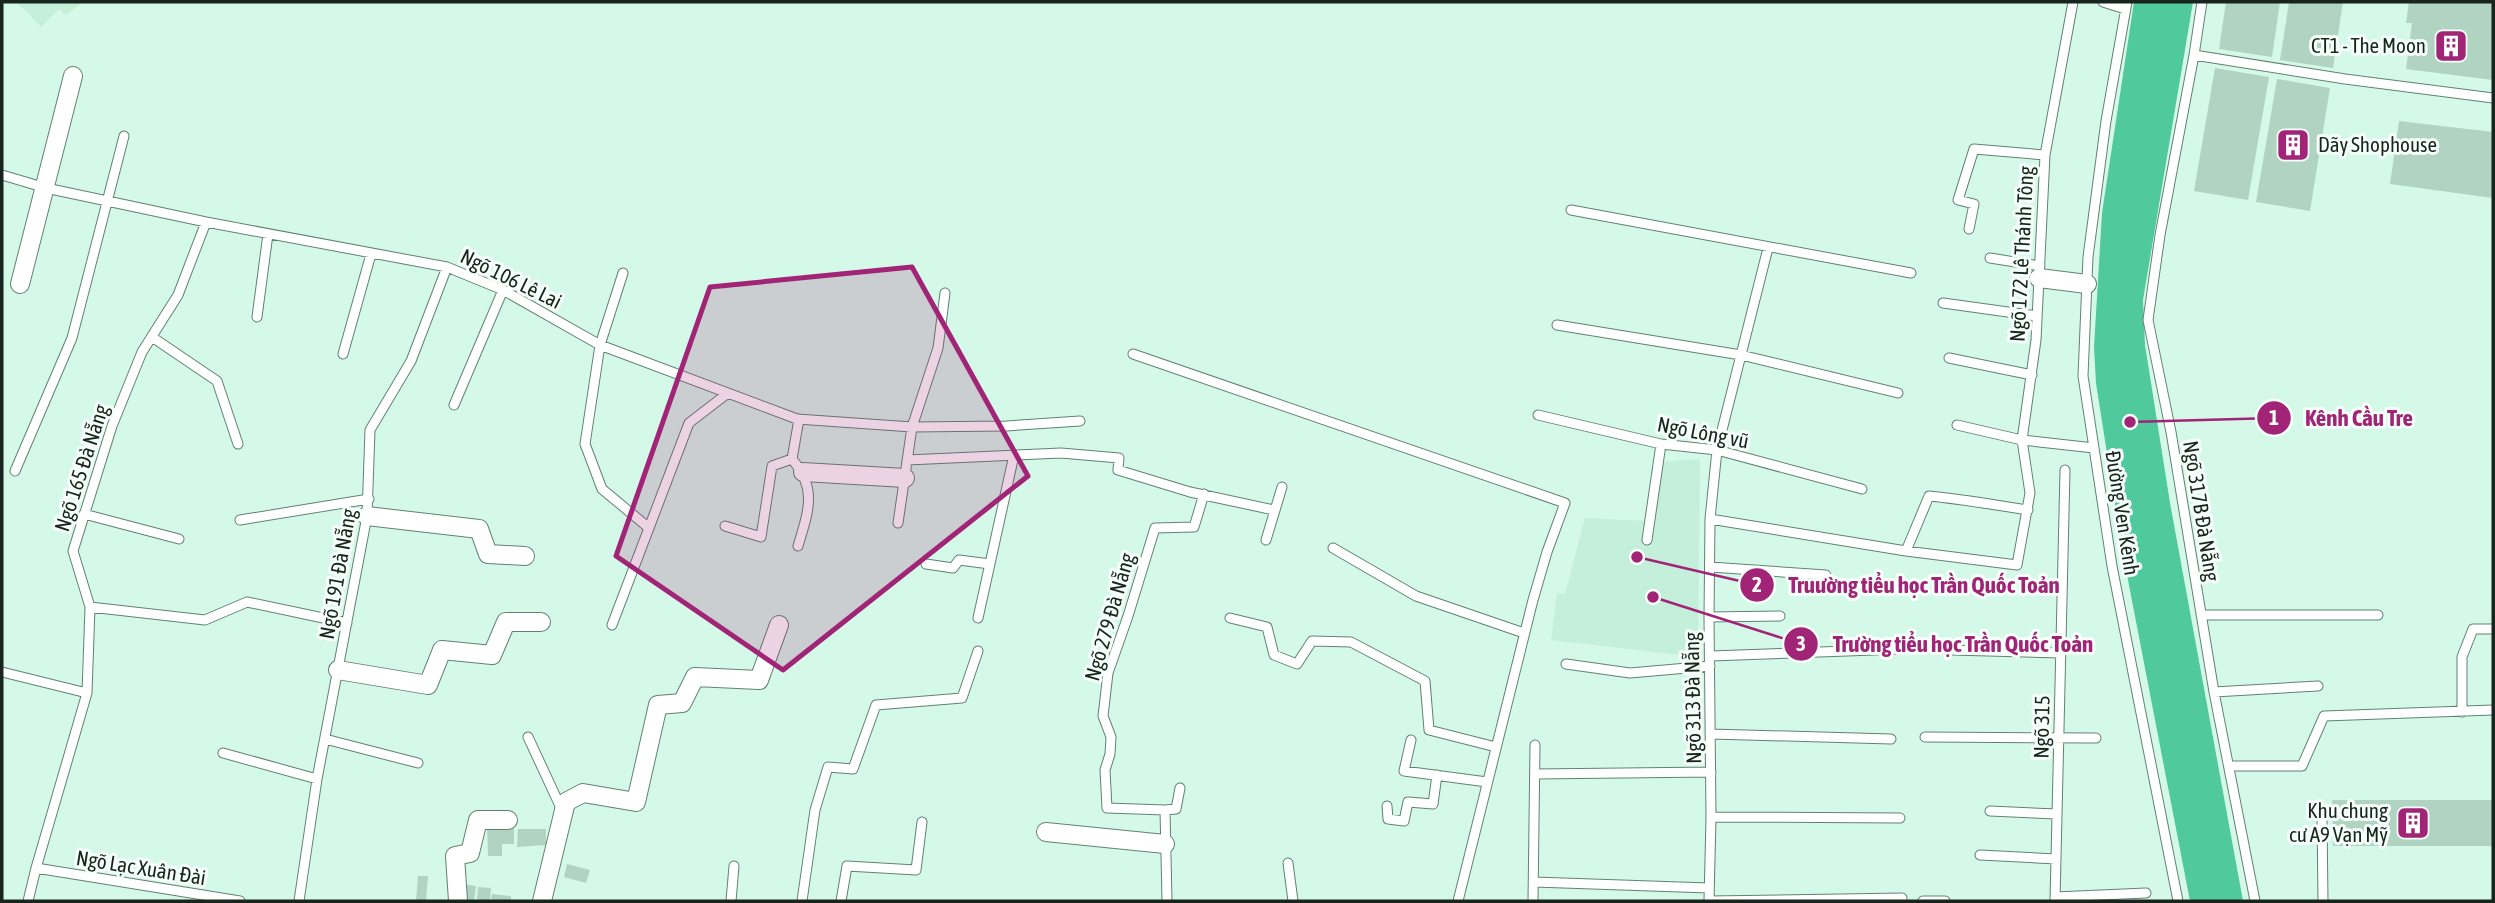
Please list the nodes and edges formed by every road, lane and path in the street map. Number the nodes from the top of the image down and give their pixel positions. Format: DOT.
graph roads {
  1 [pos="2073,2"];
  2 [pos="2103,2"];
  3 [pos="2202,2"];
  4 [pos="2126,5"];
  5 [pos="2194,55"];
  6 [pos="72,76"];
  7 [pos="2493,98"];
  8 [pos="124,136"];
  9 [pos="2045,155"];
  10 [pos="2,175"];
  11 [pos="46,188"];
  12 [pos="108,201"];
  13 [pos="1571,210"];
  14 [pos="206,222"];
  15 [pos="1969,229"];
  16 [pos="268,234"];
  17 [pos="1768,248"];
  18 [pos="371,254"];
  19 [pos="1990,258"];
  20 [pos="447,267"];
  21 [pos="624,272"];
  22 [pos="2039,272"];
  23 [pos="1911,274"];
  24 [pos="20,284"];
  25 [pos="2087,284"];
  26 [pos="503,290"];
  27 [pos="945,293"];
  28 [pos="1943,303"];
  29 [pos="2037,316"];
  30 [pos="257,317"];
  31 [pos="1557,325"];
  32 [pos="152,337"];
  33 [pos="600,345"];
  34 [pos="343,354"];
  35 [pos="1133,354"];
  36 [pos="1741,355"];
  37 [pos="1949,358"];
  38 [pos="2032,375"];
  39 [pos="728,393"];
  40 [pos="1898,393"];
  41 [pos="454,405"];
  42 [pos="1538,415"];
  43 [pos="799,419"];
  44 [pos="1080,421"];
  45 [pos="1956,425"];
  46 [pos="912,427"];
  47 [pos="2022,440"];
  48 [pos="238,444"];
  49 [pos="1661,444"];
  50 [pos="2094,448"];
  51 [pos="1717,450"];
  52 [pos="1014,455"];
  53 [pos="797,466"];
  54 [pos="906,469"];
  55 [pos="2065,470"];
  56 [pos="15,471"];
  57 [pos="1282,487"];
  58 [pos="1862,489"];
  59 [pos="1204,494"];
  60 [pos="368,508"];
  61 [pos="1274,510"];
  62 [pos="2028,510"];
  63 [pos="84,514"];
  64 [pos="1710,519"];
  65 [pos="240,520"];
  66 [pos="898,523"];
  67 [pos="725,526"];
  68 [pos="649,528"];
  69 [pos="179,539"];
  70 [pos="1266,540"];
  71 [pos="1647,540"];
  72 [pos="798,546"];
  73 [pos="1333,548"];
  74 [pos="1906,551"];
  75 [pos="525,556"];
  76 [pos="926,564"];
  77 [pos="990,564"];
  78 [pos="1710,567"];
  79 [pos="1826,575"];
  80 [pos="90,607"];
  81 [pos="2201,615"];
  82 [pos="2378,615"];
  83 [pos="1709,617"];
  84 [pos="1780,617"];
  85 [pos="978,618"];
  86 [pos="1230,618"];
  87 [pos="541,622"];
  88 [pos="346,623"];
  89 [pos="612,625"];
  90 [pos="779,625"];
  91 [pos="2493,629"];
  92 [pos="1524,633"];
  93 [pos="1902,649"];
  94 [pos="1951,650"];
  95 [pos="978,651"];
  96 [pos="2061,653"];
  97 [pos="1711,661"];
  98 [pos="1566,664"];
  99 [pos="338,670"];
  100 [pos="2,671"];
  101 [pos="2318,687"];
  102 [pos="2214,692"];
  103 [pos="87,693"];
  104 [pos="2493,710"];
  105 [pos="2462,712"];
  106 [pos="1711,734"];
  107 [pos="2059,736"];
  108 [pos="528,737"];
  109 [pos="1925,737"];
  110 [pos="2096,738"];
  111 [pos="325,739"];
  112 [pos="1891,739"];
  113 [pos="1410,740"];
  114 [pos="1535,745"];
  115 [pos="1496,747"];
  116 [pos="223,753"];
  117 [pos="418,763"];
  118 [pos="2229,766"];
  119 [pos="1711,772"];
  120 [pos="1535,774"];
  121 [pos="1437,775"];
  122 [pos="317,779"];
  123 [pos="1488,782"];
  124 [pos="1180,788"];
  125 [pos="1387,806"];
  126 [pos="1164,810"];
  127 [pos="1990,811"];
  128 [pos="563,812"];
  129 [pos="2057,814"];
  130 [pos="1711,817"];
  131 [pos="1900,818"];
  132 [pos="2322,818"];
  133 [pos="508,820"];
  134 [pos="922,822"];
  135 [pos="1046,832"];
  136 [pos="1165,844"];
  137 [pos="1980,855"];
  138 [pos="2056,859"];
  139 [pos="1288,863"];
  140 [pos="734,866"];
  141 [pos="36,868"];
  142 [pos="1534,882"];
  143 [pos="1709,888"];
  144 [pos="2146,893"];
  145 [pos="1902,898"];
  146 [pos="2055,899"];
  147 [pos="28,901"];
  148 [pos="240,901"];
  149 [pos="299,901"];
  150 [pos="458,901"];
  151 [pos="542,901"];
  152 [pos="731,901"];
  153 [pos="802,901"];
  154 [pos="841,901"];
  155 [pos="1167,901"];
  156 [pos="1293,901"];
  157 [pos="1458,901"];
  158 [pos="1533,901"];
  159 [pos="1709,901"];
  160 [pos="1923,901"];
  161 [pos="1945,901"];
  162 [pos="2178,901"];
  163 [pos="2255,901"];
  164 [pos="2323,901"];
  1 -- 9 [label="lane, Ngõ 172 Lê Thánh Tông"];
  2 -- 4 [label="lane"];
  3 -- 5 [label="lane, Ngõ 317B Đà Nẵng"];
  4 -- 25 [label="lane, Đường Ven Kênh"];
  5 -- 7 [label="lane"];
  5 -- 81 [label="lane, Ngõ 317B Đà Nẵng"];
  6 -- 11 [label="street"];
  8 -- 12 [label="lane"];
  9 -- 15 [label="lane"];
  9 -- 22 [label="lane, Ngõ 172 Lê Thánh Tông"];
  10 -- 11 [label="lane, Ngõ 106 Lê Lai"];
  11 -- 12 [label="lane, Ngõ 106 Lê Lai"];
  11 -- 24 [label="street"];
  12 -- 14 [label="lane, Ngõ 106 Lê Lai"];
  12 -- 56 [label="lane"];
  13 -- 17 [label="lane"];
  14 -- 16 [label="lane, Ngõ 106 Lê Lai"];
  14 -- 32 [label="lane, Ngõ 165 Đà Nẵng"];
  16 -- 18 [label="lane, Ngõ 106 Lê Lai"];
  16 -- 30 [label="lane"];
  17 -- 23 [label="lane"];
  17 -- 36 [label="lane, Ngõ 313 Đà Nẵng"];
  18 -- 20 [label="lane, Ngõ 106 Lê Lai"];
  18 -- 34 [label="lane"];
  19 -- 22 [label="lane"];
  20 -- 26 [label="lane, Ngõ 106 Lê Lai"];
  20 -- 60 [label="lane, Ngõ 191 Đà Nẵng"];
  21 -- 33 [label="lane"];
  22 -- 25 [label="street"];
  22 -- 29 [label="lane, Ngõ 172 Lê Thánh Tông"];
  25 -- 50 [label="lane, Đường Ven Kênh"];
  26 -- 33 [label="lane, Ngõ 106 Lê Lai"];
  26 -- 41 [label="lane"];
  27 -- 46 [label="lane"];
  28 -- 29 [label="lane"];
  29 -- 38 [label="lane, Ngõ 172 Lê Thánh Tông"];
  31 -- 36 [label="lane"];
  32 -- 48 [label="lane"];
  32 -- 63 [label="lane, Ngõ 165 Đà Nẵng"];
  33 -- 39 [label="lane, Ngõ 106 Lê Lai"];
  33 -- 68 [label="lane"];
  35 -- 92 [label="lane"];
  36 -- 40 [label="lane"];
  36 -- 51 [label="lane, Ngõ 313 Đà Nẵng"];
  37 -- 38 [label="lane"];
  38 -- 47 [label="lane, Ngõ 172 Lê Thánh Tông"];
  39 -- 43 [label="lane, Ngõ 106 Lê Lai"];
  39 -- 68 [label="lane"];
  42 -- 49 [label="lane, Ngõ Lông vũ"];
  43 -- 46 [label="lane, Ngõ 106 Lê Lai"];
  43 -- 53 [label="lane"];
  44 -- 46 [label="lane, Ngõ 106 Lê Lai"];
  45 -- 47 [label="lane"];
  46 -- 54 [label="lane"];
  47 -- 50 [label="lane"];
  47 -- 62 [label="lane, Ngõ 172 Lê Thánh Tông"];
  49 -- 51 [label="lane, Ngõ Lông vũ"];
  49 -- 71 [label="lane"];
  50 -- 162 [label="lane, Đường Ven Kênh"];
  51 -- 58 [label="lane, Ngõ Lông vũ"];
  51 -- 64 [label="lane, Ngõ 313 Đà Nẵng"];
  52 -- 54 [label="lane"];
  52 -- 59 [label="lane"];
  52 -- 77 [label="lane"];
  53 -- 54 [label="street"];
  53 -- 67 [label="lane"];
  53 -- 72 [label="lane"];
  54 -- 66 [label="lane"];
  55 -- 96 [label="lane, Ngõ 315"];
  57 -- 61 [label="lane"];
  59 -- 61 [label="lane"];
  59 -- 126 [label="lane, Ngõ 279 Đà Nẵng"];
  60 -- 65 [label="lane"];
  60 -- 75 [label="street"];
  60 -- 88 [label="lane, Ngõ 191 Đà Nẵng"];
  61 -- 70 [label="lane"];
  62 -- 74 [label="lane"];
  62 -- 74 [label="lane, Ngõ 172 Lê Thánh Tông"];
  63 -- 69 [label="lane"];
  63 -- 80 [label="lane, Ngõ 165 Đà Nẵng"];
  64 -- 74 [label="lane"];
  64 -- 78 [label="lane, Ngõ 313 Đà Nẵng"];
  68 -- 89 [label="lane"];
  73 -- 92 [label="lane"];
  76 -- 77 [label="lane"];
  77 -- 85 [label="lane"];
  78 -- 79 [label="lane"];
  78 -- 83 [label="lane, Ngõ 313 Đà Nẵng"];
  80 -- 88 [label="lane"];
  80 -- 103 [label="lane, Ngõ 165 Đà Nẵng"];
  81 -- 82 [label="lane"];
  81 -- 102 [label="lane, Ngõ 317B Đà Nẵng"];
  83 -- 84 [label="lane"];
  83 -- 97 [label="lane, Ngõ 313 Đà Nẵng"];
  86 -- 115 [label="lane"];
  87 -- 99 [label="street"];
  88 -- 99 [label="lane, Ngõ 191 Đà Nẵng"];
  90 -- 128 [label="street"];
  91 -- 105 [label="lane"];
  92 -- 115 [label="lane"];
  93 -- 97 [label="lane"];
  94 -- 96 [label="lane"];
  95 -- 153 [label="lane"];
  96 -- 107 [label="lane, Ngõ 315"];
  97 -- 98 [label="lane"];
  97 -- 106 [label="lane, Ngõ 313 Đà Nẵng"];
  99 -- 111 [label="lane, Ngõ 191 Đà Nẵng"];
  100 -- 103 [label="lane"];
  101 -- 102 [label="lane"];
  102 -- 118 [label="lane, Ngõ 317B Đà Nẵng"];
  103 -- 141 [label="lane, Ngõ 165 Đà Nẵng"];
  104 -- 105 [label="lane"];
  105 -- 118 [label="lane"];
  106 -- 112 [label="lane"];
  106 -- 119 [label="lane, Ngõ 313 Đà Nẵng"];
  107 -- 109 [label="lane"];
  107 -- 110 [label="lane"];
  107 -- 129 [label="lane, Ngõ 315"];
  108 -- 128 [label="lane"];
  111 -- 117 [label="lane"];
  111 -- 122 [label="lane, Ngõ 191 Đà Nẵng"];
  113 -- 121 [label="lane"];
  114 -- 120 [label="lane"];
  115 -- 123 [label="lane"];
  116 -- 122 [label="lane"];
  118 -- 163 [label="lane, Ngõ 317B Đà Nẵng"];
  119 -- 120 [label="lane"];
  119 -- 130 [label="lane, Ngõ 313 Đà Nẵng"];
  120 -- 142 [label="lane"];
  121 -- 123 [label="lane"];
  121 -- 125 [label="lane"];
  122 -- 149 [label="lane, Ngõ 191 Đà Nẵng"];
  123 -- 157 [label="lane"];
  124 -- 126 [label="lane"];
  126 -- 136 [label="lane"];
  127 -- 129 [label="lane"];
  128 -- 151 [label="street"];
  129 -- 138 [label="lane, Ngõ 315"];
  130 -- 131 [label="lane"];
  130 -- 143 [label="lane, Ngõ 313 Đà Nẵng"];
  132 -- 164 [label="lane"];
  133 -- 150 [label="street"];
  134 -- 154 [label="lane"];
  135 -- 136 [label="street"];
  136 -- 155 [label="lane"];
  137 -- 138 [label="lane"];
  138 -- 146 [label="lane, Ngõ 315"];
  139 -- 156 [label="lane"];
  140 -- 152 [label="lane"];
  141 -- 147 [label="lane, Ngõ 165 Đà Nẵng"];
  141 -- 148 [label="lane, Ngõ Lạc Xuân Đài"];
  142 -- 143 [label="lane"];
  142 -- 158 [label="lane"];
  143 -- 159 [label="lane, Ngõ 313 Đà Nẵng"];
  144 -- 146 [label="lane"];
  145 -- 159 [label="lane"];
  160 -- 161 [label="lane"];
}
